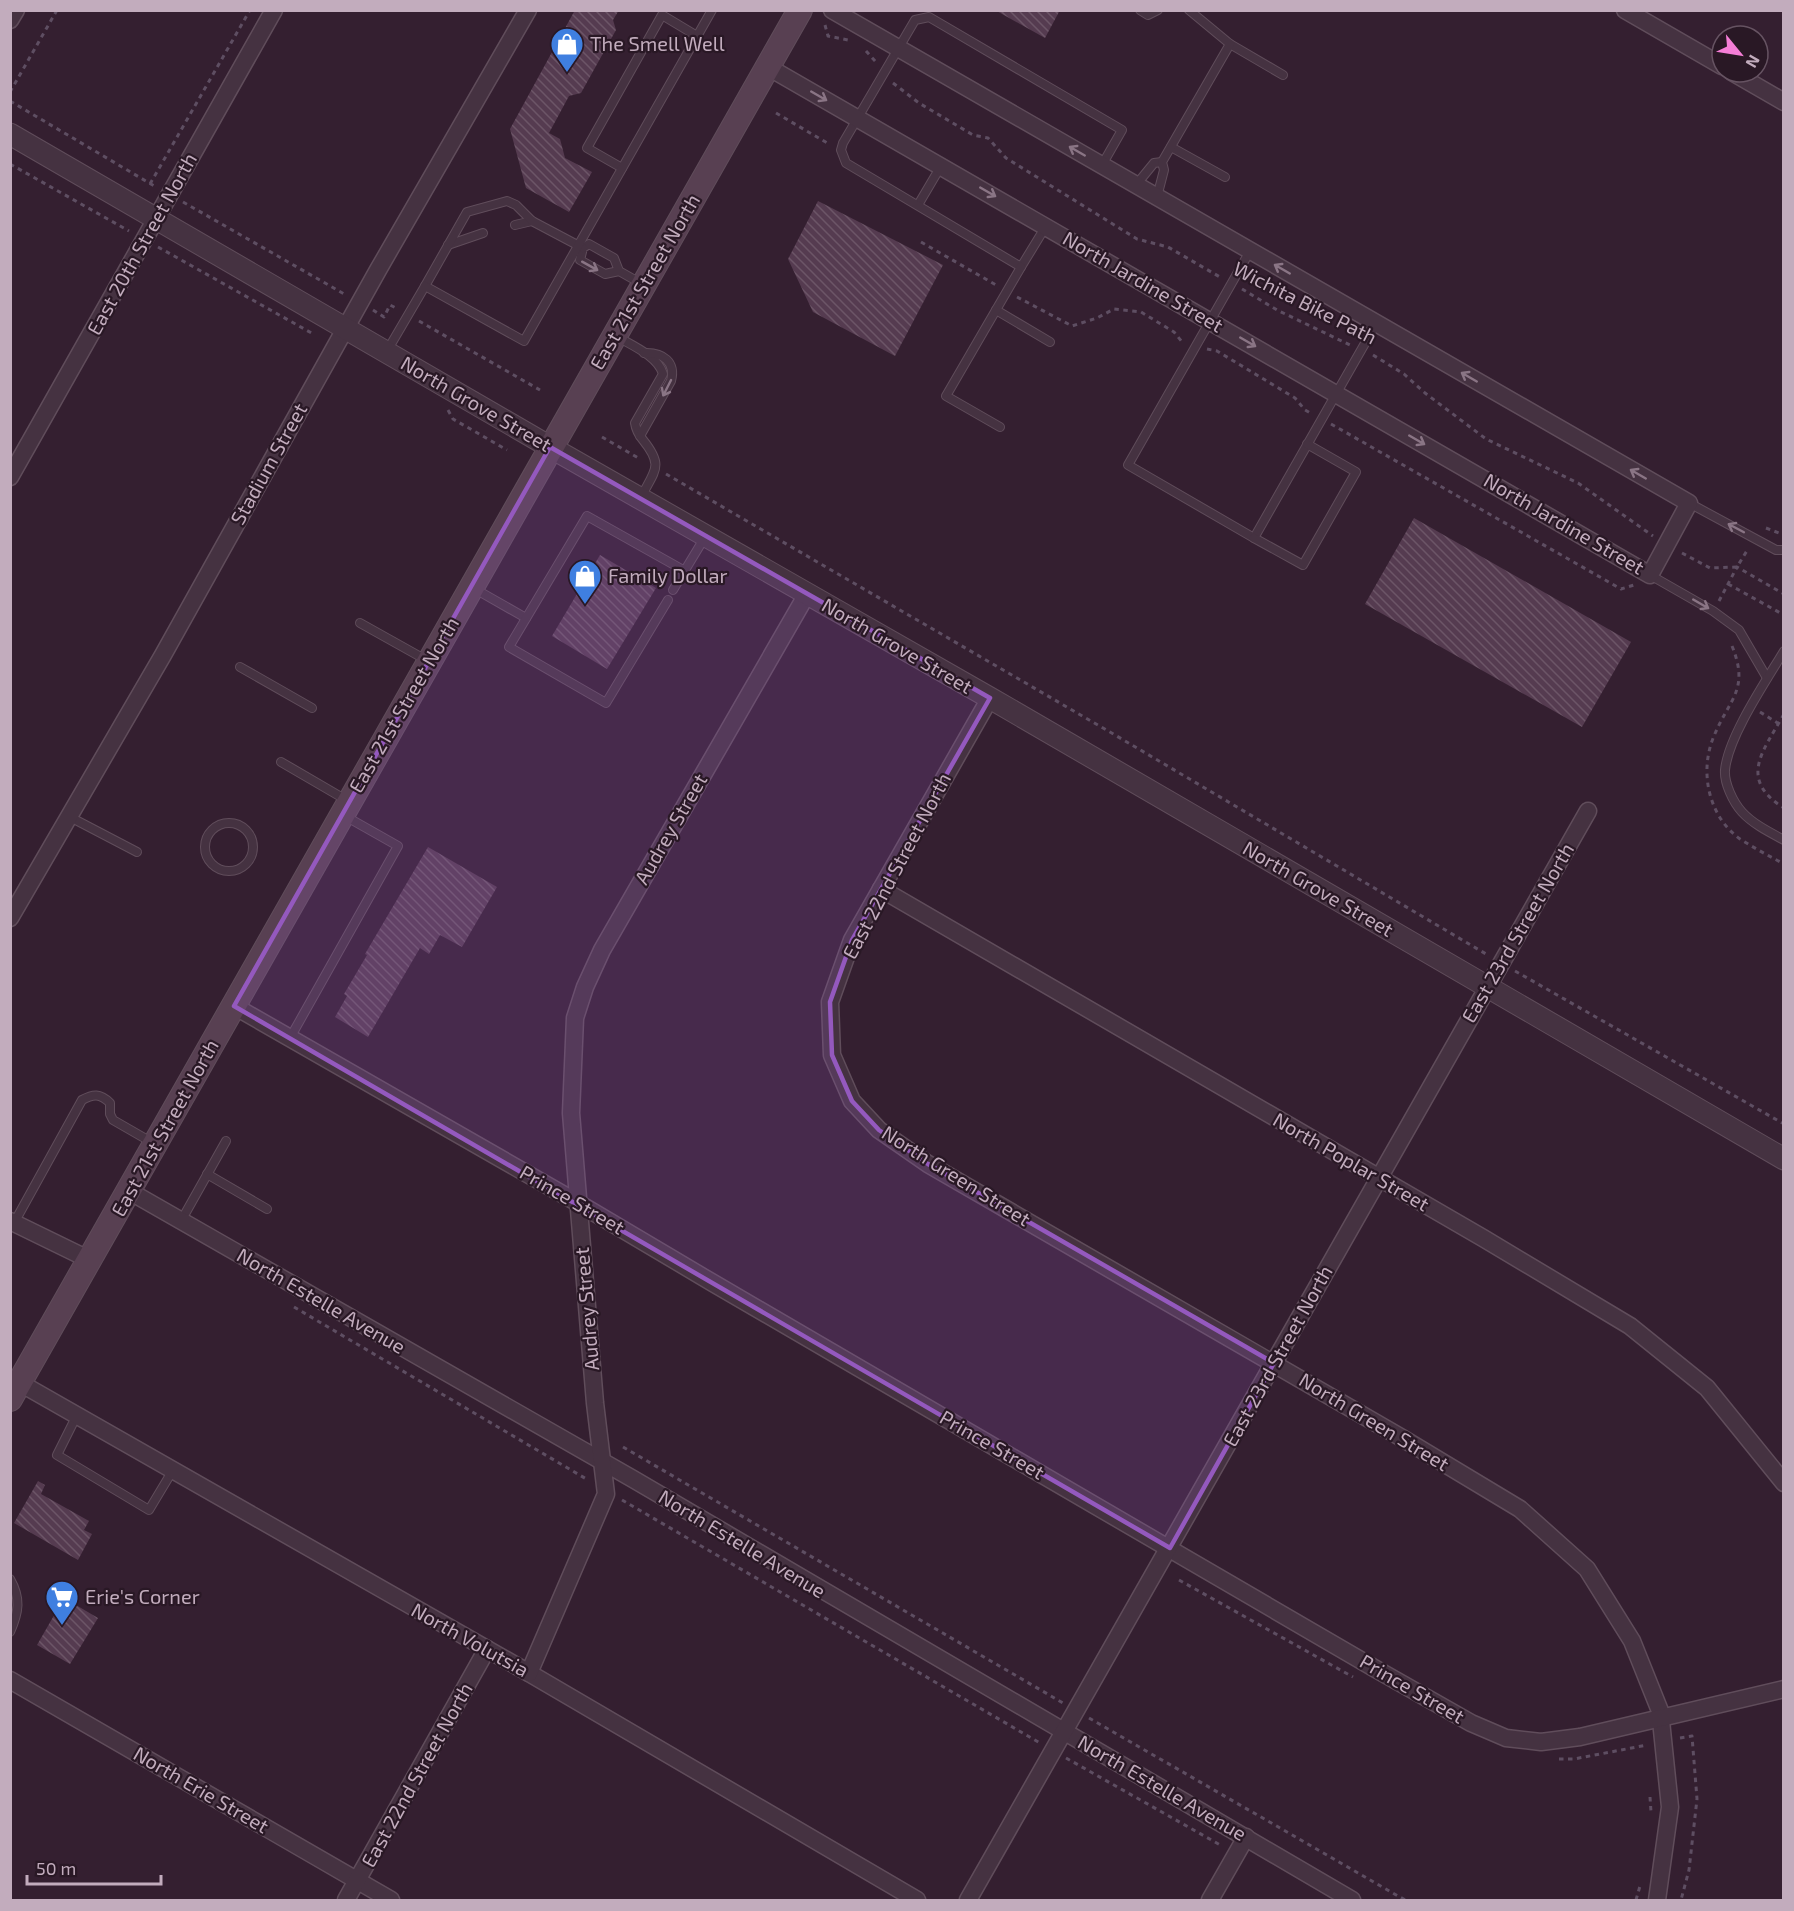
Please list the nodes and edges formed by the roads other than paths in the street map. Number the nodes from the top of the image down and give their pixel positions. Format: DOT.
graph roads {
  1 [pos="16,10"];
  2 [pos="274,10"];
  3 [pos="528,10"];
  4 [pos="712,10"];
  5 [pos="1140,10"];
  6 [pos="1158,10"];
  7 [pos="1189,10"];
  8 [pos="1625,10"];
  9 [pos="799,11"];
  10 [pos="832,11"];
  11 [pos="10,20"];
  12 [pos="697,36"];
  13 [pos="1230,44"];
  14 [pos="898,48"];
  15 [pos="1710,59"];
  16 [pos="768,67"];
  17 [pos="1283,75"];
  18 [pos="1753,84"];
  19 [pos="1784,102"];
  20 [pos="858,118"];
  21 [pos="10,134"];
  22 [pos="1171,147"];
  23 [pos="1162,162"];
  24 [pos="1102,165"];
  25 [pos="941,166"];
  26 [pos="622,168"];
  27 [pos="1225,177"];
  28 [pos="1136,185"];
  29 [pos="1157,197"];
  30 [pos="918,205"];
  31 [pos="156,218"];
  32 [pos="532,220"];
  33 [pos="515,225"];
  34 [pos="1046,226"];
  35 [pos="483,233"];
  36 [pos="448,245"];
  37 [pos="580,247"];
  38 [pos="1250,250"];
  39 [pos="1021,267"];
  40 [pos="619,271"];
  41 [pos="643,285"];
  42 [pos="425,286"];
  43 [pos="996,310"];
  44 [pos="1210,321"];
  45 [pos="1376,324"];
  46 [pos="346,328"];
  47 [pos="615,335"];
  48 [pos="1050,342"];
  49 [pos="386,352"];
  50 [pos="1336,393"];
  51 [pos="1000,427"];
  52 [pos="1307,444"];
  53 [pos="550,447"];
  54 [pos="10,477"];
  55 [pos="640,499"];
  56 [pos="1689,503"];
  57 [pos="706,536"];
  58 [pos="1254,538"];
  59 [pos="1784,550"];
  60 [pos="685,571"];
  61 [pos="1650,575"];
  62 [pos="471,586"];
  63 [pos="673,590"];
  64 [pos="807,594"];
  65 [pos="668,600"];
  66 [pos="526,618"];
  67 [pos="360,623"];
  68 [pos="1784,651"];
  69 [pos="429,662"];
  70 [pos="240,668"];
  71 [pos="1767,678"];
  72 [pos="990,698"];
  73 [pos="312,708"];
  74 [pos="281,762"];
  75 [pos="346,808"];
  76 [pos="1588,811"];
  77 [pos="70,817"];
  78 [pos="218,826"];
  79 [pos="1784,840"];
  80 [pos="137,852"];
  81 [pos="881,889"];
  82 [pos="10,918"];
  83 [pos="1488,988"];
  84 [pos="234,1006"];
  85 [pos="290,1038"];
  86 [pos="841,1076"];
  87 [pos="226,1141"];
  88 [pos="156,1144"];
  89 [pos="1784,1159"];
  90 [pos="207,1174"];
  91 [pos="1378,1179"];
  92 [pos="129,1191"];
  93 [pos="578,1203"];
  94 [pos="267,1209"];
  95 [pos="181,1221"];
  96 [pos="12,1222"];
  97 [pos="90,1260"];
  98 [pos="1274,1363"];
  99 [pos="15,1391"];
  100 [pos="77,1415"];
  101 [pos="602,1462"];
  102 [pos="173,1470"];
  103 [pos="1784,1483"];
  104 [pos="1170,1548"];
  105 [pos="10,1579"];
  106 [pos="10,1632"];
  107 [pos="487,1649"];
  108 [pos="529,1672"];
  109 [pos="10,1680"];
  110 [pos="1784,1689"];
  111 [pos="1660,1718"];
  112 [pos="1065,1731"];
  113 [pos="1246,1837"];
  114 [pos="357,1881"];
  115 [pos="346,1900"];
  116 [pos="392,1900"];
  117 [pos="917,1900"];
  118 [pos="968,1900"];
  119 [pos="1210,1900"];
  120 [pos="1352,1900"];
  121 [pos="1657,1900"];
  1 -- 11 [label="street"];
  2 -- 31 [label="street, East 20th Street North"];
  3 -- 46 [label="street, Stadium Street"];
  4 -- 12 [label="lane"];
  5 -- 6 [label="lane"];
  7 -- 13 [label="lane"];
  8 -- 15 [label="street"];
  9 -- 16 [label="main road, East 21st Street North"];
  10 -- 14 [label="street"];
  12 -- 26 [label="lane"];
  12 -- 26 [label="lane"];
  13 -- 17 [label="lane"];
  13 -- 22 [label="lane"];
  14 -- 20 [label="lane"];
  24 -- 14 [label="street, one-way"];
  14 -- 24 [label="lane"];
  16 -- 20 [label="street, North Jardine Street, one-way"];
  16 -- 41 [label="main road, East 21st Street North"];
  18 -- 19 [label="street"];
  20 -- 25 [label="street, North Jardine Street"];
  20 -- 30 [label="lane"];
  21 -- 31 [label="street, North Grove Street"];
  22 -- 23 [label="lane"];
  22 -- 27 [label="lane"];
  23 -- 28 [label="lane"];
  23 -- 29 [label="lane"];
  24 -- 28 [label="street"];
  25 -- 30 [label="lane"];
  25 -- 34 [label="street, North Jardine Street, one-way"];
  26 -- 37 [label="lane"];
  28 -- 29 [label="street"];
  29 -- 38 [label="street"];
  30 -- 39 [label="lane"];
  31 -- 46 [label="street, North Grove Street"];
  31 -- 54 [label="street, East 20th Street North"];
  32 -- 33 [label="lane"];
  32 -- 36 [label="lane"];
  32 -- 37 [label="lane"];
  34 -- 39 [label="lane"];
  34 -- 44 [label="street, North Jardine Street"];
  35 -- 36 [label="lane"];
  36 -- 42 [label="lane"];
  37 -- 40 [label="lane"];
  37 -- 40 [label="lane, one-way"];
  37 -- 42 [label="lane"];
  38 -- 44 [label="lane"];
  45 -- 38 [label="street, one-way"];
  39 -- 43 [label="lane"];
  40 -- 41 [label="lane"];
  41 -- 47 [label="main road, East 21st Street North"];
  42 -- 49 [label="lane"];
  43 -- 48 [label="lane"];
  43 -- 51 [label="lane"];
  44 -- 50 [label="street, North Jardine Street, one-way"];
  44 -- 58 [label="lane"];
  45 -- 50 [label="lane"];
  56 -- 45 [label="street, one-way"];
  46 -- 49 [label="street, North Grove Street"];
  46 -- 77 [label="street, Stadium Street"];
  47 -- 53 [label="main road, East 21st Street North"];
  47 -- 55 [label="lane"];
  49 -- 53 [label="street, North Grove Street"];
  50 -- 52 [label="lane"];
  50 -- 61 [label="street, North Jardine Street, one-way"];
  52 -- 58 [label="lane"];
  52 -- 58 [label="lane"];
  53 -- 55 [label="street, North Grove Street"];
  53 -- 62 [label="main road, East 21st Street North"];
  55 -- 57 [label="street, North Grove Street"];
  59 -- 56 [label="lane, one-way"];
  56 -- 61 [label="street, North Jardine Street"];
  57 -- 60 [label="lane"];
  57 -- 64 [label="street, North Grove Street"];
  60 -- 63 [label="lane"];
  60 -- 66 [label="lane"];
  61 -- 71 [label="lane, one-way"];
  62 -- 66 [label="lane"];
  62 -- 69 [label="main road, East 21st Street North"];
  64 -- 72 [label="street, North Grove Street"];
  64 -- 93 [label="street, Audrey Street"];
  65 -- 66 [label="lane"];
  67 -- 69 [label="lane"];
  68 -- 71 [label="lane"];
  69 -- 75 [label="main road, East 21st Street North"];
  70 -- 73 [label="lane"];
  71 -- 79 [label="lane"];
  72 -- 81 [label="street, East 22nd Street North"];
  72 -- 83 [label="street, North Grove Street"];
  74 -- 75 [label="lane"];
  75 -- 84 [label="main road, East 21st Street North"];
  75 -- 85 [label="lane"];
  76 -- 83 [label="street, East 23rd Street North"];
  77 -- 80 [label="lane"];
  77 -- 82 [label="street, Stadium Street"];
  78 -- 78 [label="lane"];
  81 -- 86 [label="street, East 22nd Street North"];
  81 -- 91 [label="street, North Poplar Street"];
  83 -- 89 [label="street, North Grove Street"];
  83 -- 91 [label="street, East 23rd Street North"];
  84 -- 85 [label="street, Prince Street"];
  84 -- 88 [label="main road, East 21st Street North"];
  85 -- 93 [label="street, Prince Street"];
  86 -- 98 [label="street, North Green Street"];
  87 -- 90 [label="lane"];
  88 -- 92 [label="main road, East 21st Street North"];
  88 -- 96 [label="lane"];
  90 -- 94 [label="lane"];
  90 -- 95 [label="lane"];
  91 -- 98 [label="street, East 23rd Street North"];
  91 -- 103 [label="street, North Poplar Street"];
  92 -- 95 [label="street, North Estelle Avenue"];
  92 -- 97 [label="main road, East 21st Street North"];
  93 -- 101 [label="street, Audrey Street"];
  93 -- 104 [label="street, Prince Street"];
  95 -- 101 [label="street, North Estelle Avenue"];
  96 -- 97 [label="street"];
  97 -- 99 [label="main road, East 21st Street North"];
  98 -- 104 [label="street, East 23rd Street North"];
  98 -- 111 [label="street, North Green Street"];
  99 -- 100 [label="street, North Volutsia"];
  100 -- 102 [label="street, North Volutsia"];
  100 -- 102 [label="lane"];
  101 -- 108 [label="street, Audrey Street"];
  101 -- 112 [label="street, North Estelle Avenue"];
  102 -- 107 [label="street, North Volutsia"];
  104 -- 111 [label="street, Prince Street"];
  104 -- 112 [label="street, East 23rd Street North"];
  105 -- 106 [label="lane"];
  107 -- 108 [label="street, North Volutsia"];
  107 -- 114 [label="street, East 22nd Street North"];
  108 -- 117 [label="street, North Volutsia"];
  109 -- 114 [label="street, North Erie Street"];
  110 -- 111 [label="street, Prince Street"];
  111 -- 121 [label="street, North Green Street"];
  112 -- 113 [label="street, North Estelle Avenue"];
  112 -- 118 [label="street, East 23rd Street North"];
  113 -- 119 [label="street"];
  113 -- 120 [label="street, North Estelle Avenue"];
  114 -- 115 [label="street, East 22nd Street North"];
  114 -- 116 [label="street, North Erie Street"];
}
